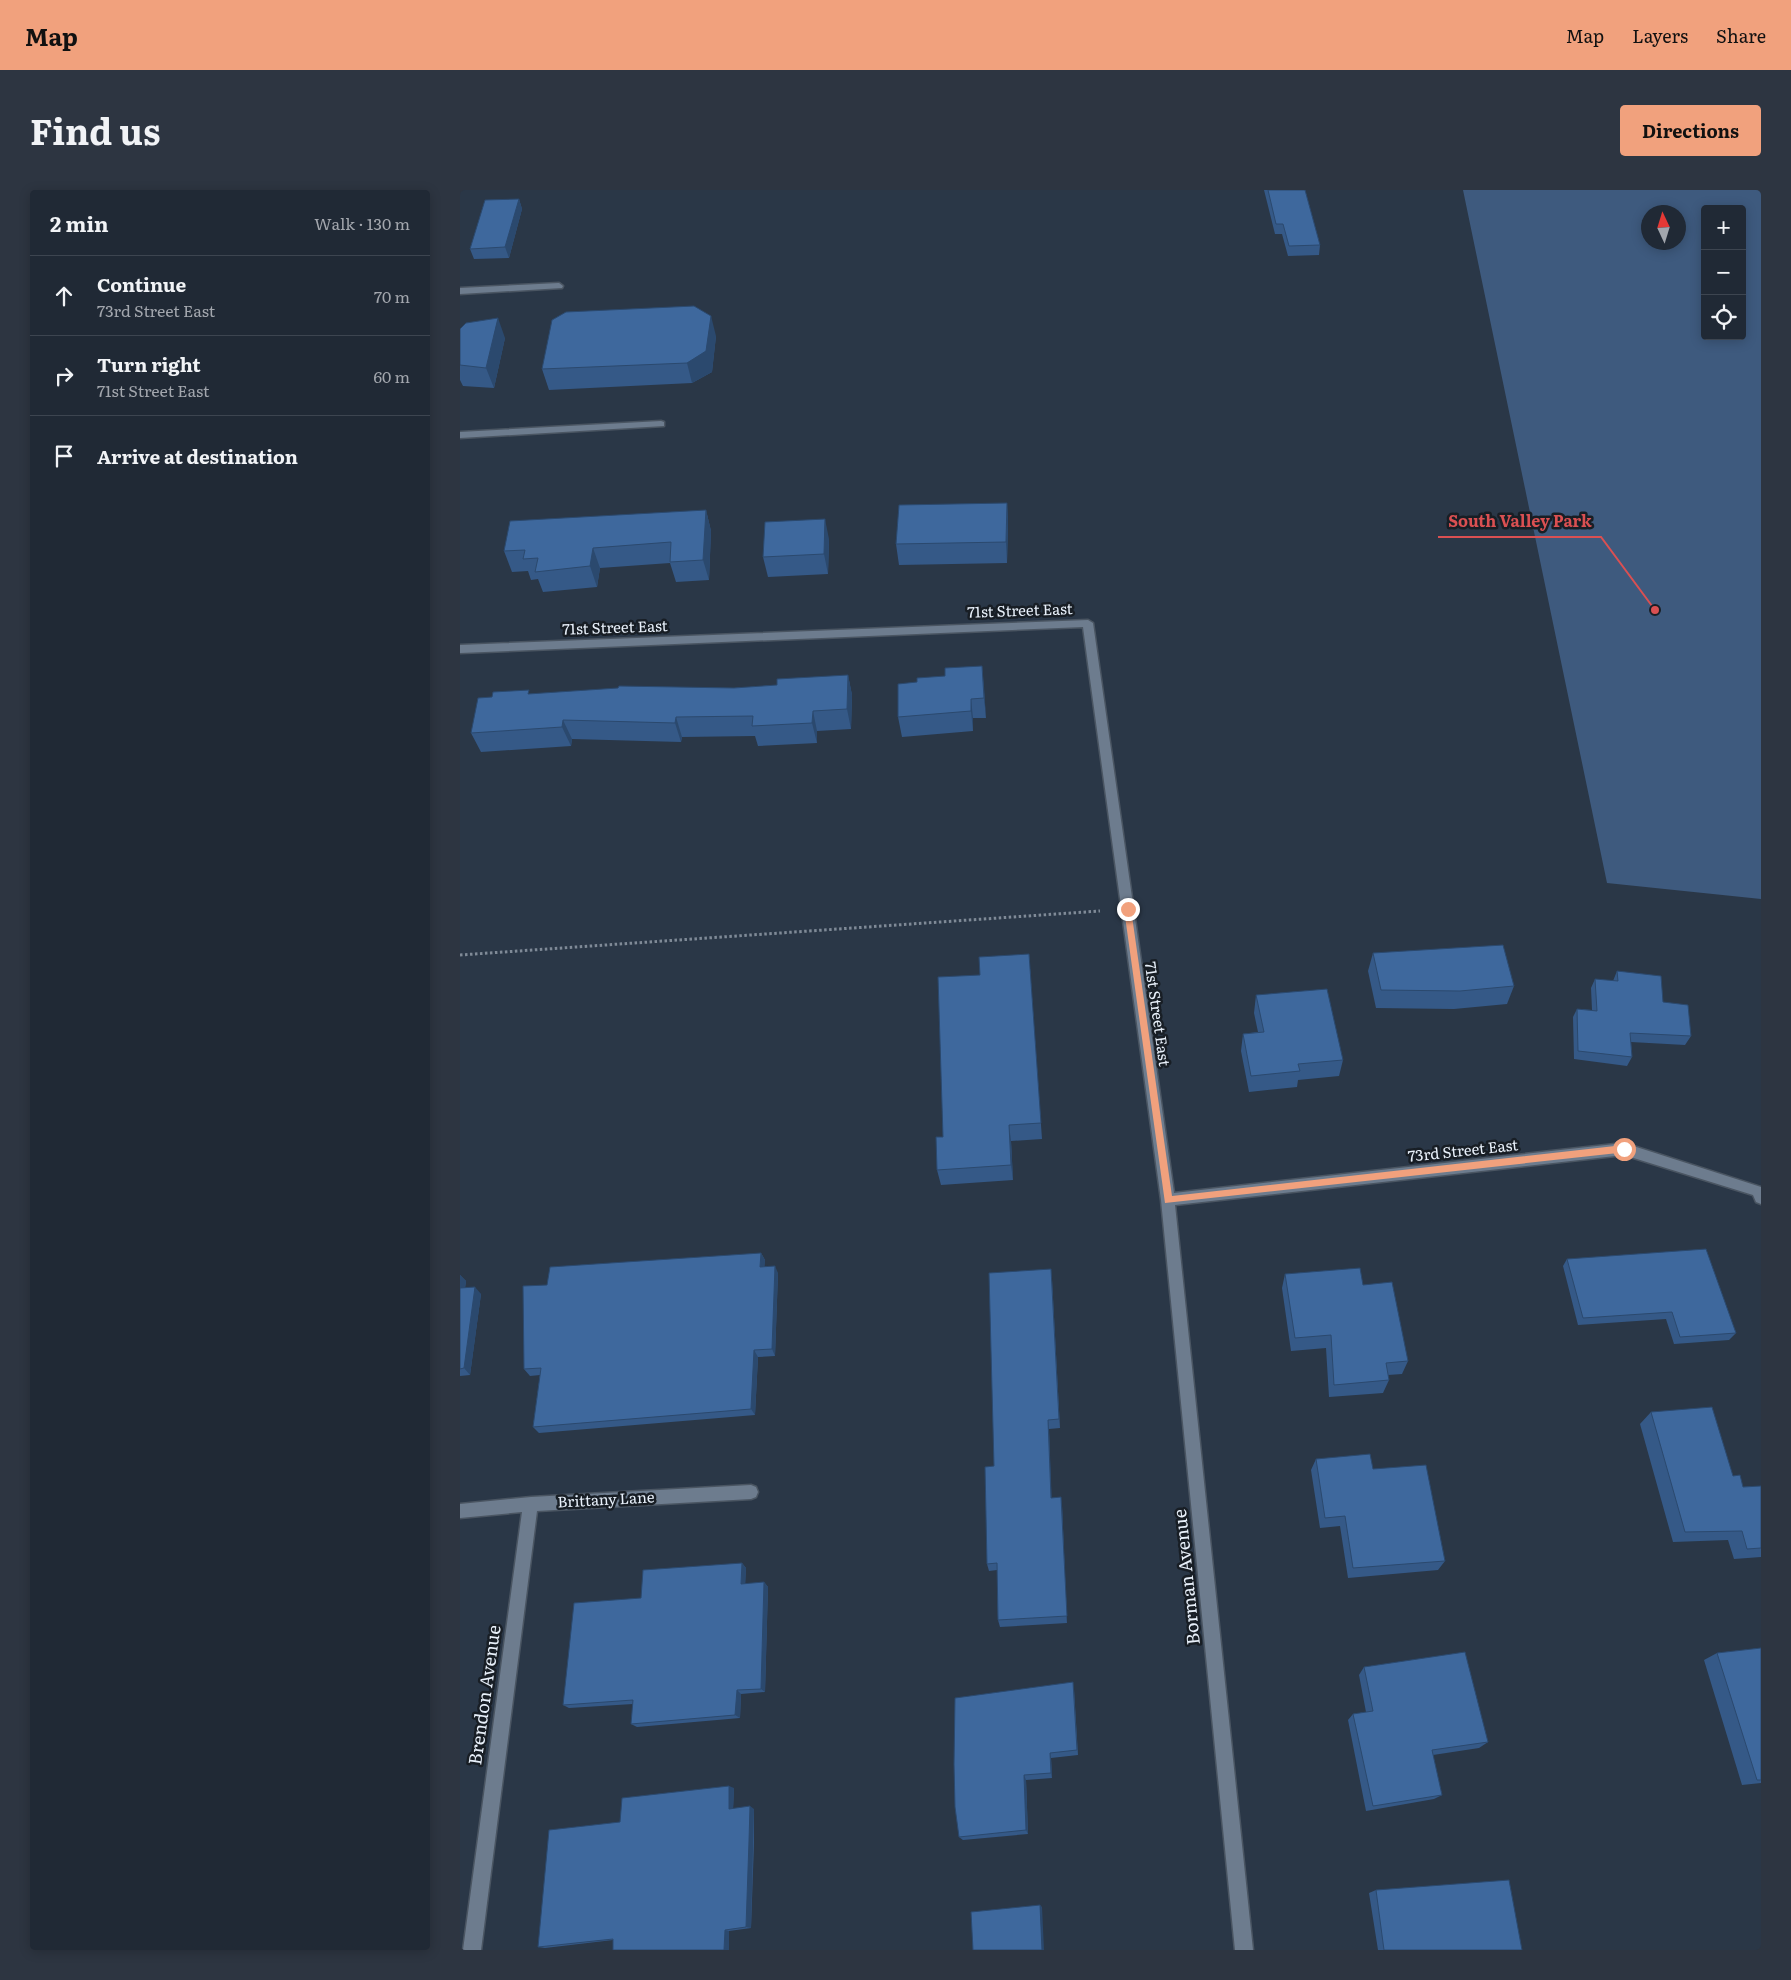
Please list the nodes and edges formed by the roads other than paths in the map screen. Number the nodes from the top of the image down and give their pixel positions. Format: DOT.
graph roads {
  1 [pos="559,286"];
  2 [pos="460,291"];
  3 [pos="661,424"];
  4 [pos="460,434"];
  5 [pos="460,649"];
  6 [pos="1759,1194"];
  7 [pos="1168,1200"];
  8 [pos="751,1492"];
  9 [pos="531,1504"];
  10 [pos="460,1511"];
  11 [pos="472,1950"];
  12 [pos="1244,1950"];
  1 -- 2 [label="street"];
  3 -- 4 [label="street"];
  5 -- 7 [label="street, 71st Street East"];
  6 -- 7 [label="street, 73rd Street East"];
  7 -- 12 [label="street, Borman Avenue"];
  8 -- 9 [label="street, Brittany Lane"];
  9 -- 10 [label="street, Brittany Lane"];
  9 -- 11 [label="street, Brendon Avenue"];
}
